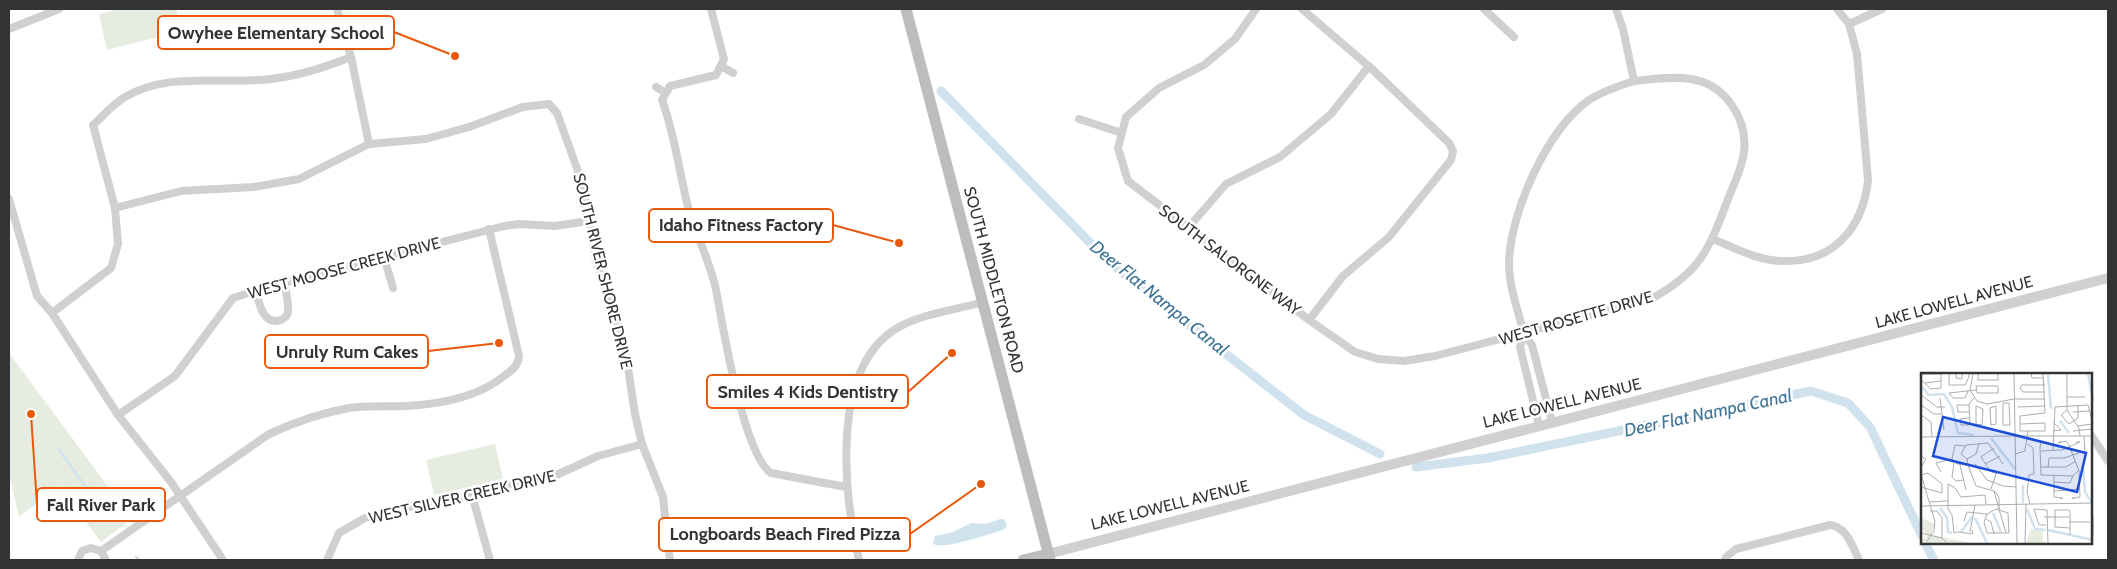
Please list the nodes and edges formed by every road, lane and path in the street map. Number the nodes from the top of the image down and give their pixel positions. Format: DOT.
graph roads {
  1 [pos="59,9"];
  2 [pos="337,9"];
  3 [pos="711,9"];
  4 [pos="906,9"];
  5 [pos="1256,9"];
  6 [pos="1302,9"];
  7 [pos="1484,9"];
  8 [pos="1616,9"];
  9 [pos="1838,9"];
  10 [pos="1882,9"];
  11 [pos="1849,24"];
  12 [pos="9,29"];
  13 [pos="1514,37"];
  14 [pos="351,57"];
  15 [pos="721,66"];
  16 [pos="1369,66"];
  17 [pos="733,73"];
  18 [pos="1634,80"];
  19 [pos="656,87"];
  20 [pos="666,93"];
  21 [pos="1078,119"];
  22 [pos="1122,133"];
  23 [pos="369,144"];
  24 [pos="9,198"];
  25 [pos="115,208"];
  26 [pos="589,221"];
  27 [pos="1188,228"];
  28 [pos="489,229"];
  29 [pos="1713,239"];
  30 [pos="384,257"];
  31 [pos="2108,278"];
  32 [pos="284,283"];
  33 [pos="393,288"];
  34 [pos="256,291"];
  35 [pos="983,302"];
  36 [pos="52,313"];
  37 [pos="1309,320"];
  38 [pos="1524,334"];
  39 [pos="1378,359"];
  40 [pos="118,416"];
  41 [pos="1552,422"];
  42 [pos="1539,425"];
  43 [pos="2092,437"];
  44 [pos="642,444"];
  45 [pos="2108,461"];
  46 [pos="846,487"];
  47 [pos="472,495"];
  48 [pos="180,496"];
  49 [pos="101,551"];
  50 [pos="1049,557"];
  51 [pos="1726,558"];
  52 [pos="78,560"];
  53 [pos="106,560"];
  54 [pos="223,560"];
  55 [pos="327,560"];
  56 [pos="490,560"];
  57 [pos="670,560"];
  58 [pos="859,560"];
  59 [pos="1023,560"];
  60 [pos="1859,560"];
  1 -- 12 [label="street"];
  2 -- 14 [label="street"];
  3 -- 15 [label="street"];
  4 -- 35 [label="main road, SOUTH MIDDLETON ROAD"];
  5 -- 22 [label="street"];
  6 -- 16 [label="street"];
  7 -- 13 [label="street"];
  8 -- 18 [label="street"];
  9 -- 11 [label="street"];
  10 -- 11 [label="street"];
  11 -- 29 [label="street"];
  14 -- 23 [label="street"];
  14 -- 25 [label="street"];
  15 -- 17 [label="street"];
  15 -- 20 [label="street"];
  16 -- 27 [label="street"];
  16 -- 37 [label="street"];
  18 -- 29 [label="street, WEST ROSETTE DRIVE"];
  18 -- 38 [label="street, WEST ROSETTE DRIVE"];
  19 -- 20 [label="street"];
  20 -- 46 [label="street"];
  21 -- 22 [label="street"];
  22 -- 27 [label="street, SOUTH SALORGNE WAY"];
  23 -- 25 [label="street"];
  23 -- 26 [label="street, SOUTH RIVER SHORE DRIVE"];
  24 -- 36 [label="street"];
  25 -- 36 [label="street"];
  26 -- 28 [label="street, WEST MOOSE CREEK DRIVE"];
  26 -- 44 [label="street, SOUTH RIVER SHORE DRIVE"];
  27 -- 37 [label="street, SOUTH SALORGNE WAY"];
  28 -- 30 [label="street, WEST MOOSE CREEK DRIVE"];
  28 -- 48 [label="street"];
  29 -- 38 [label="street, WEST ROSETTE DRIVE"];
  30 -- 32 [label="street, WEST MOOSE CREEK DRIVE"];
  30 -- 33 [label="street"];
  31 -- 41 [label="street, LAKE LOWELL AVENUE"];
  32 -- 34 [label="street, WEST MOOSE CREEK DRIVE"];
  32 -- 34 [label="street"];
  34 -- 40 [label="street, WEST MOOSE CREEK DRIVE"];
  35 -- 46 [label="street"];
  35 -- 50 [label="main road, SOUTH MIDDLETON ROAD"];
  36 -- 40 [label="street"];
  37 -- 39 [label="street, SOUTH SALORGNE WAY"];
  38 -- 39 [label="street, WEST ROSETTE DRIVE"];
  38 -- 41 [label="street"];
  38 -- 42 [label="street"];
  40 -- 48 [label="street"];
  41 -- 42 [label="street, LAKE LOWELL AVENUE"];
  42 -- 50 [label="street, LAKE LOWELL AVENUE"];
  43 -- 45 [label="street"];
  44 -- 47 [label="street, WEST SILVER CREEK DRIVE"];
  44 -- 57 [label="street, SOUTH RIVER SHORE DRIVE"];
  46 -- 58 [label="street"];
  47 -- 55 [label="street, WEST SILVER CREEK DRIVE"];
  47 -- 56 [label="street"];
  48 -- 49 [label="street"];
  48 -- 54 [label="street"];
  49 -- 52 [label="street"];
  49 -- 53 [label="street"];
  50 -- 59 [label="main road, LAKE LOWELL AVENUE"];
  51 -- 60 [label="street"];
}
